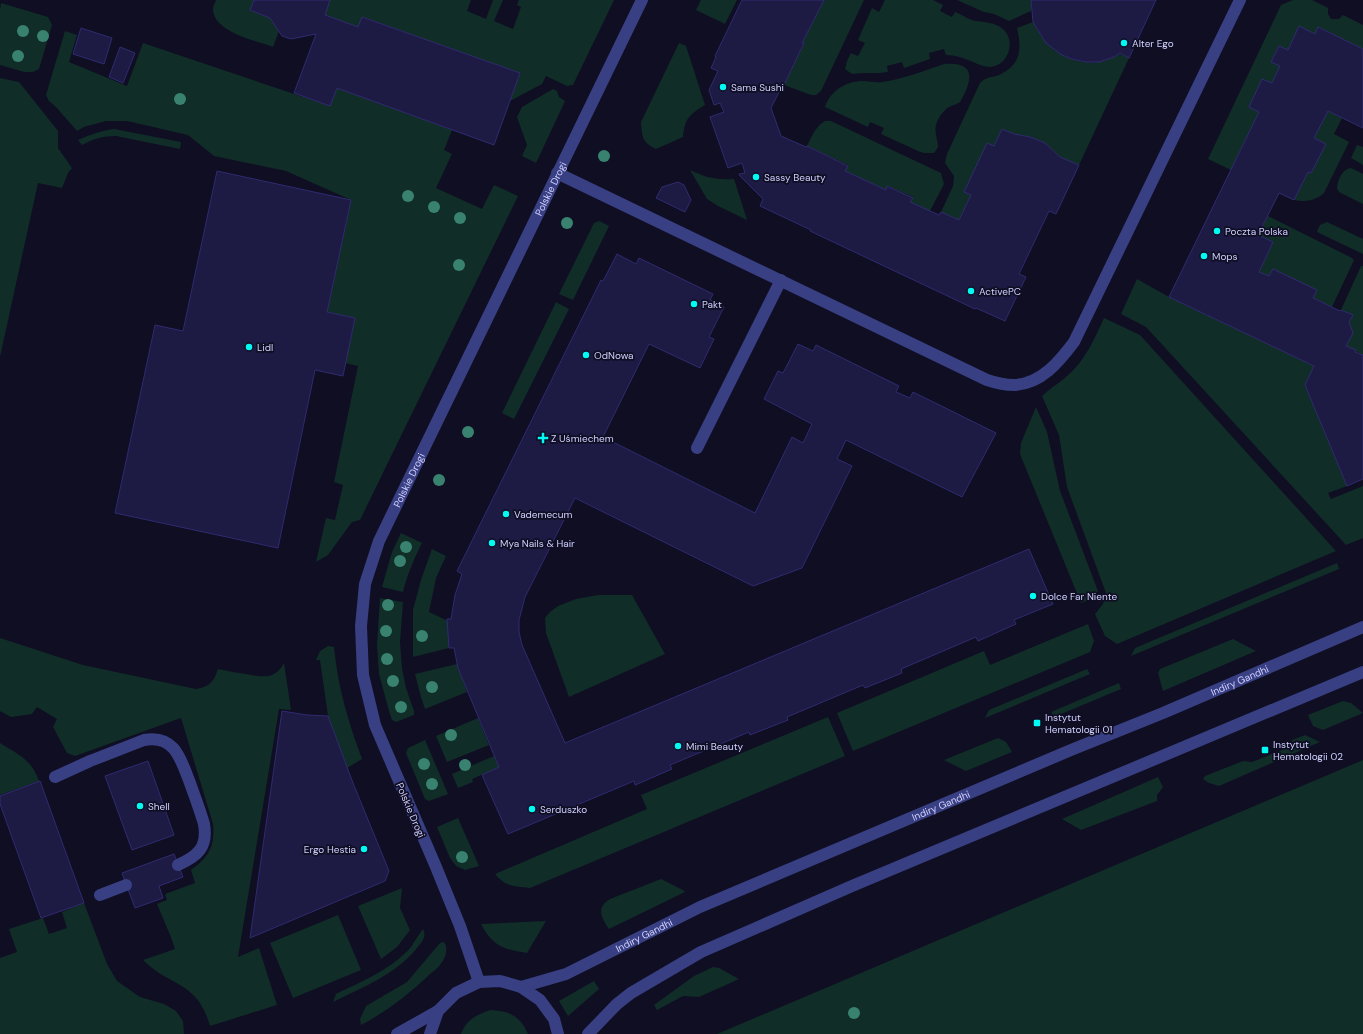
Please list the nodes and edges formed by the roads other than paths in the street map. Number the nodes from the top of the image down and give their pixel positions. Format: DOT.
graph roads {
  1 [pos="642,0"];
  2 [pos="1240,0"];
  3 [pos="557,173"];
  4 [pos="781,280"];
  5 [pos="697,448"];
  6 [pos="1363,627"];
  7 [pos="1363,672"];
  8 [pos="55,777"];
  9 [pos="178,865"];
  10 [pos="126,885"];
  11 [pos="100,895"];
  12 [pos="479,982"];
  13 [pos="521,986"];
  14 [pos="438,1011"];
  15 [pos="397,1034"];
  16 [pos="430,1034"];
  17 [pos="558,1034"];
  18 [pos="588,1034"];
  1 -- 3 [label="street, Polskie Drogi"];
  2 -- 4 [label="street"];
  3 -- 4 [label="street"];
  3 -- 12 [label="street, Polskie Drogi"];
  4 -- 5 [label="street"];
  6 -- 13 [label="street, Indiry Gandhi"];
  7 -- 18 [label="street"];
  8 -- 9 [label="street"];
  10 -- 11 [label="street"];
  12 -- 13 [label="street"];
  12 -- 14 [label="street"];
  13 -- 17 [label="street"];
  14 -- 15 [label="street"];
  14 -- 16 [label="street"];
}
